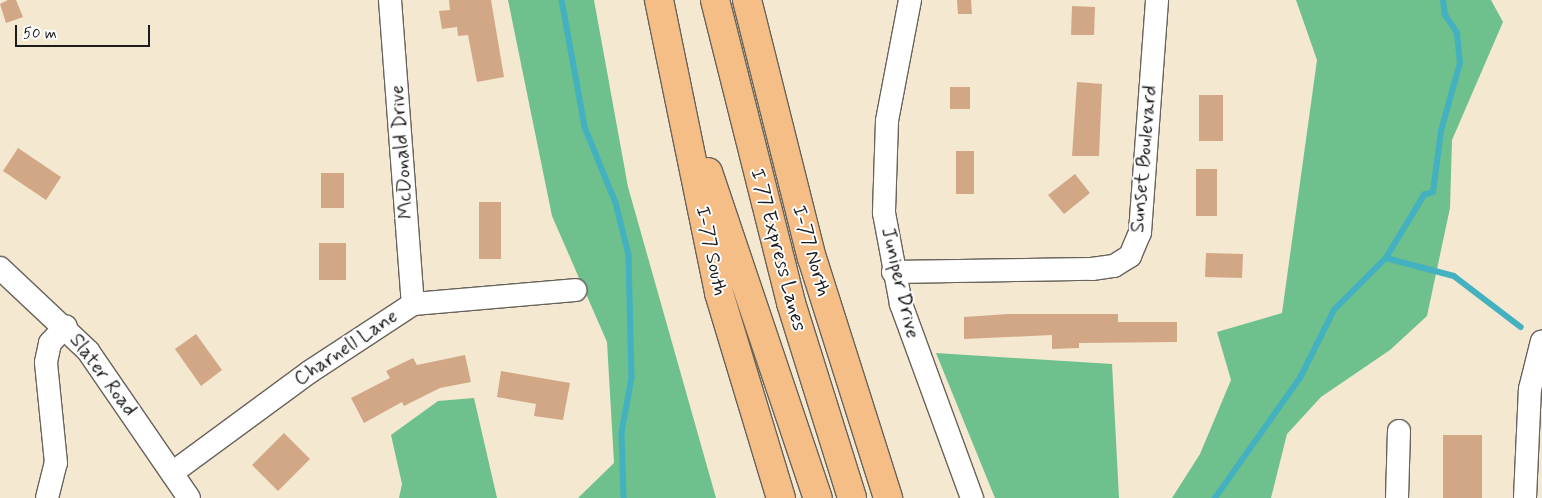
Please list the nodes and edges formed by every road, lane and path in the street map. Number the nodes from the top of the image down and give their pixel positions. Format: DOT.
graph roads {
  1 [pos="390,0"];
  2 [pos="659,0"];
  3 [pos="715,0"];
  4 [pos="747,0"];
  5 [pos="910,0"];
  6 [pos="1157,0"];
  7 [pos="678,80"];
  8 [pos="0,268"];
  9 [pos="893,272"];
  10 [pos="575,290"];
  11 [pos="413,304"];
  12 [pos="66,326"];
  13 [pos="1542,341"];
  14 [pos="1399,431"];
  15 [pos="172,473"];
  16 [pos="47,498"];
  17 [pos="189,498"];
  18 [pos="781,498"];
  19 [pos="818,498"];
  20 [pos="852,498"];
  21 [pos="888,498"];
  22 [pos="972,498"];
  23 [pos="1397,498"];
  24 [pos="1525,498"];
  1 -- 11 [label="street, McDonald Drive"];
  2 -- 7 [label="highway, I-77 South"];
  3 -- 20 [label="highway, I 77 Express Lanes"];
  4 -- 21 [label="highway, I-77 North"];
  5 -- 9 [label="street, Juniper Drive"];
  6 -- 9 [label="street, Sunset Boulevard"];
  7 -- 18 [label="highway, I-77 South"];
  7 -- 19 [label="highway, I 77 Express Lanes"];
  8 -- 12 [label="street, Slater Road"];
  9 -- 22 [label="street, Juniper Drive"];
  10 -- 11 [label="street, Charnell Lane"];
  11 -- 15 [label="street, Charnell Lane"];
  12 -- 15 [label="street, Slater Road"];
  12 -- 16 [label="street"];
  13 -- 24 [label="street"];
  14 -- 23 [label="street"];
  15 -- 17 [label="street, Slater Road"];
}
